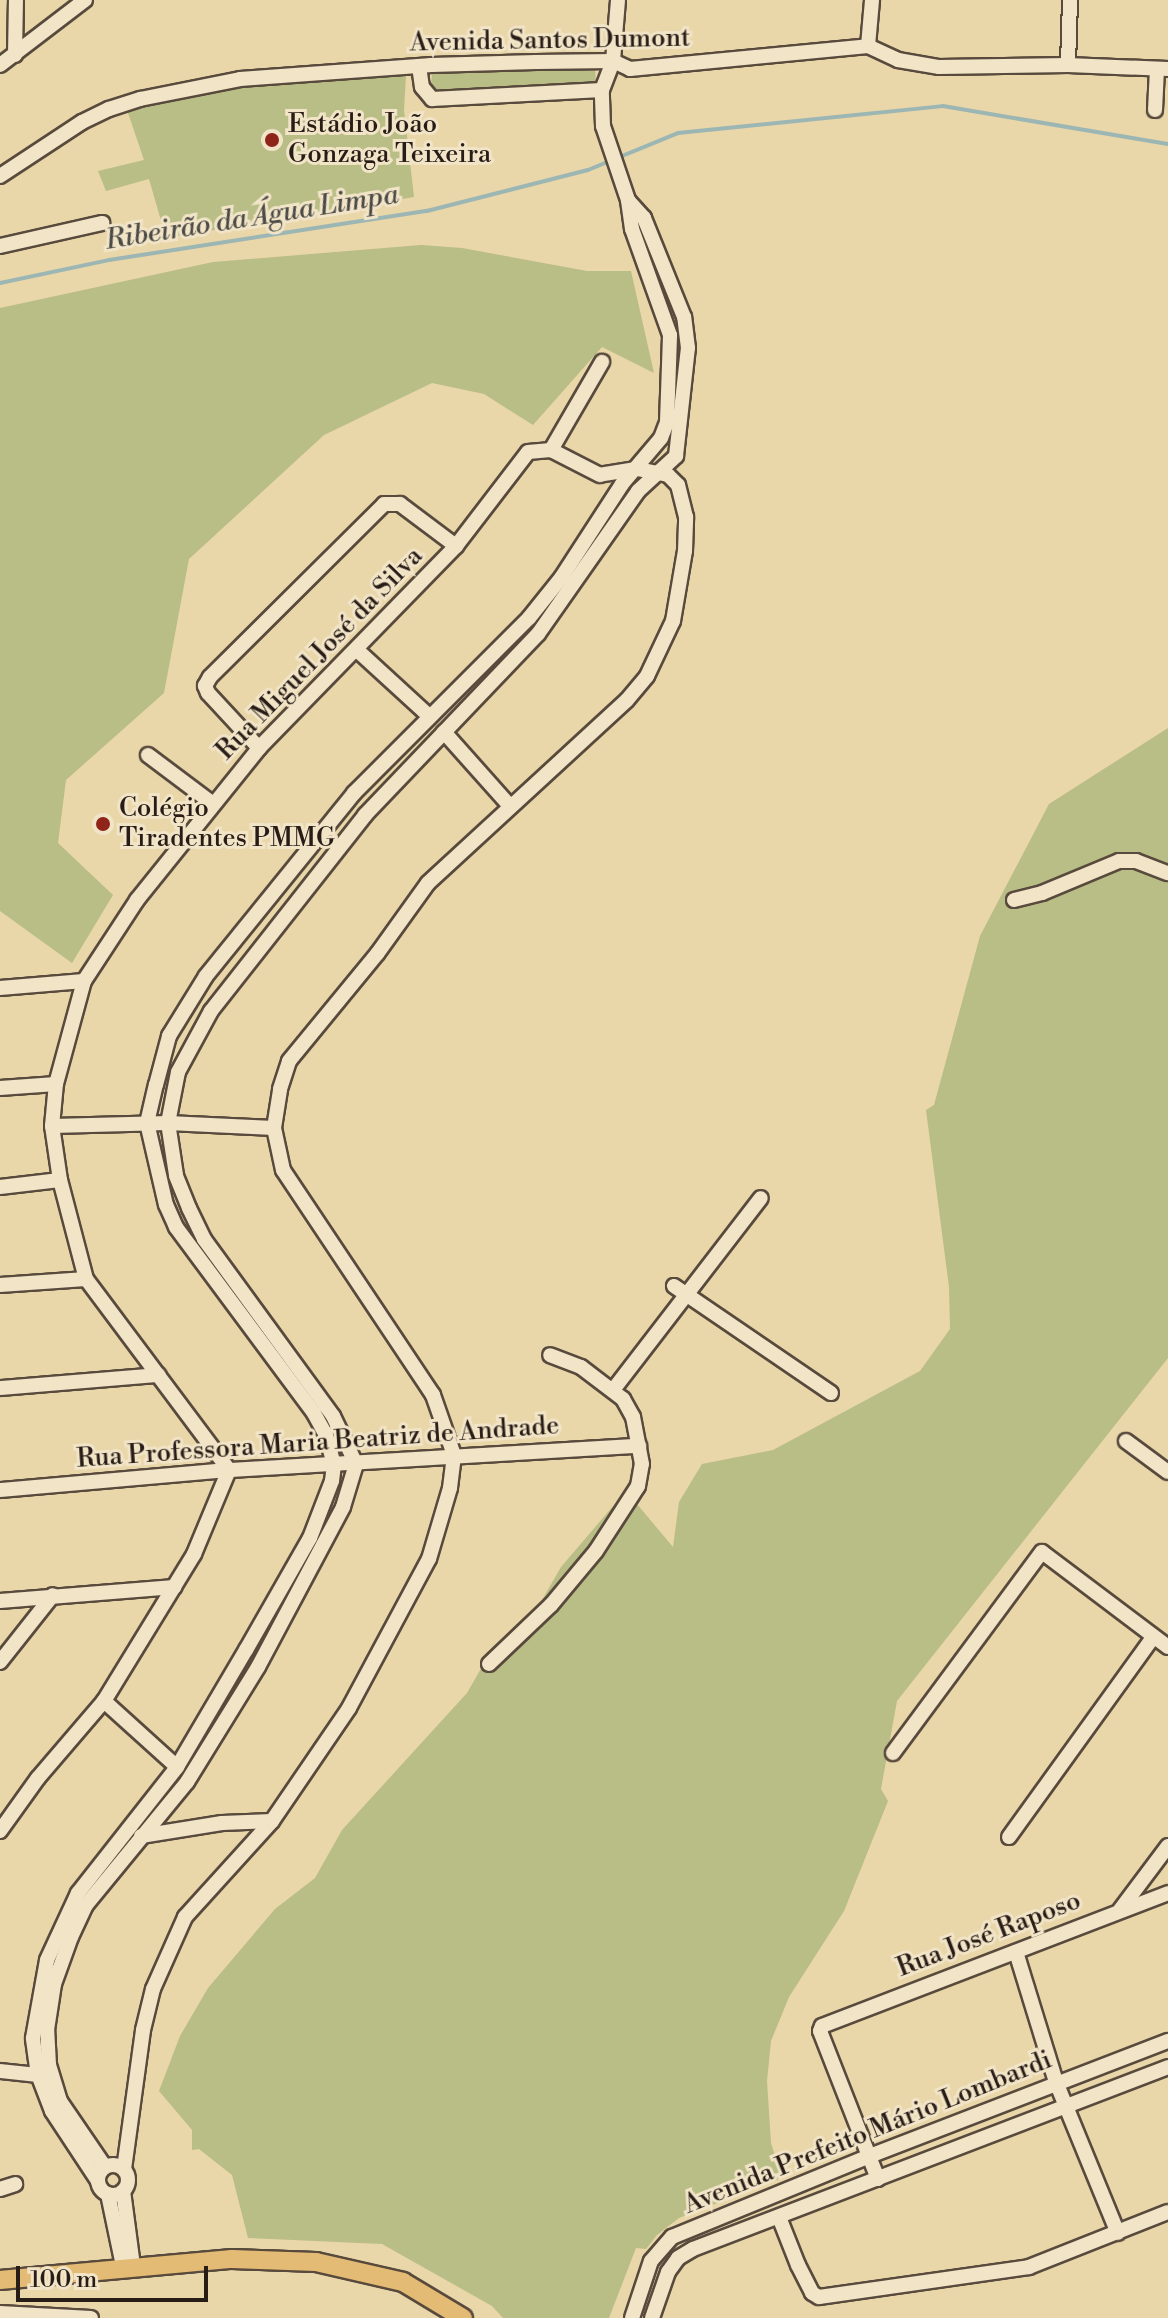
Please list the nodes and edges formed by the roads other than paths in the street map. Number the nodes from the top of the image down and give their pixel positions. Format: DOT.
graph roads {
  1 [pos="16,0"];
  2 [pos="85,0"];
  3 [pos="618,0"];
  4 [pos="872,0"];
  5 [pos="1070,0"];
  6 [pos="868,46"];
  7 [pos="15,55"];
  8 [pos="613,61"];
  9 [pos="0,65"];
  10 [pos="1068,65"];
  11 [pos="419,66"];
  12 [pos="1162,69"];
  13 [pos="602,90"];
  14 [pos="1155,110"];
  15 [pos="0,176"];
  16 [pos="628,200"];
  17 [pos="102,223"];
  18 [pos="0,246"];
  19 [pos="602,362"];
  20 [pos="551,450"];
  21 [pos="636,469"];
  22 [pos="659,472"];
  23 [pos="456,546"];
  24 [pos="357,650"];
  25 [pos="429,716"];
  26 [pos="444,732"];
  27 [pos="259,748"];
  28 [pos="148,755"];
  29 [pos="213,804"];
  30 [pos="509,805"];
  31 [pos="1168,873"];
  32 [pos="1014,900"];
  33 [pos="84,981"];
  34 [pos="0,988"];
  35 [pos="56,1084"];
  36 [pos="0,1088"];
  37 [pos="147,1123"];
  38 [pos="168,1123"];
  39 [pos="52,1126"];
  40 [pos="274,1128"];
  41 [pos="60,1180"];
  42 [pos="0,1187"];
  43 [pos="761,1198"];
  44 [pos="86,1279"];
  45 [pos="0,1285"];
  46 [pos="680,1290"];
  47 [pos="550,1355"];
  48 [pos="158,1375"];
  49 [pos="0,1388"];
  50 [pos="613,1390"];
  51 [pos="831,1393"];
  52 [pos="1126,1441"];
  53 [pos="639,1446"];
  54 [pos="454,1455"];
  55 [pos="356,1464"];
  56 [pos="334,1465"];
  57 [pos="229,1470"];
  58 [pos="1168,1472"];
  59 [pos="0,1490"];
  60 [pos="174,1587"];
  61 [pos="53,1595"];
  62 [pos="0,1601"];
  63 [pos="1153,1637"];
  64 [pos="1168,1647"];
  65 [pos="0,1662"];
  66 [pos="489,1664"];
  67 [pos="104,1701"];
  68 [pos="893,1753"];
  69 [pos="177,1767"];
  70 [pos="272,1821"];
  71 [pos="0,1831"];
  72 [pos="141,1836"];
  73 [pos="1009,1837"];
  74 [pos="1168,1846"];
  75 [pos="1168,1893"];
  76 [pos="1119,1910"];
  77 [pos="1016,1952"];
  78 [pos="1168,2041"];
  79 [pos="1168,2067"];
  80 [pos="0,2071"];
  81 [pos="38,2075"];
  82 [pos="1056,2082"];
  83 [pos="1066,2106"];
  84 [pos="867,2157"];
  85 [pos="105,2167"];
  86 [pos="124,2169"];
  87 [pos="878,2179"];
  88 [pos="98,2181"];
  89 [pos="15,2184"];
  90 [pos="0,2189"];
  91 [pos="115,2192"];
  92 [pos="1168,2212"];
  93 [pos="779,2217"];
  94 [pos="1118,2233"];
  95 [pos="651,2261"];
  96 [pos="128,2266"];
  97 [pos="668,2272"];
  98 [pos="0,2280"];
  99 [pos="436,2302"];
  100 [pos="0,2313"];
  101 [pos="91,2318"];
  102 [pos="447,2318"];
  103 [pos="463,2318"];
  104 [pos="632,2318"];
  105 [pos="652,2318"];
  1 -- 7 [label="street"];
  2 -- 7 [label="street"];
  3 -- 8 [label="street"];
  4 -- 6 [label="street"];
  5 -- 10 [label="street"];
  6 -- 8 [label="street, Avenida Santos Dumont"];
  6 -- 10 [label="street, Avenida Santos Dumont"];
  7 -- 9 [label="street"];
  8 -- 11 [label="street, Avenida Santos Dumont"];
  8 -- 13 [label="street"];
  10 -- 12 [label="street, Avenida Santos Dumont"];
  11 -- 13 [label="street"];
  11 -- 15 [label="street, Avenida Santos Dumont"];
  12 -- 14 [label="street"];
  13 -- 16 [label="street"];
  16 -- 21 [label="street"];
  16 -- 22 [label="street"];
  17 -- 18 [label="street"];
  19 -- 20 [label="street"];
  20 -- 21 [label="street"];
  20 -- 23 [label="street, Rua Miguel José da Silva"];
  21 -- 22 [label="street"];
  21 -- 25 [label="street"];
  22 -- 26 [label="street"];
  22 -- 30 [label="street"];
  23 -- 24 [label="street, Rua Miguel José da Silva"];
  23 -- 27 [label="street"];
  24 -- 25 [label="street"];
  24 -- 27 [label="street, Rua Miguel José da Silva"];
  25 -- 37 [label="street"];
  26 -- 30 [label="street"];
  26 -- 38 [label="street"];
  27 -- 29 [label="street, Rua Miguel José da Silva"];
  28 -- 29 [label="street"];
  29 -- 33 [label="street, Rua Miguel José da Silva"];
  30 -- 40 [label="street"];
  31 -- 32 [label="street"];
  33 -- 34 [label="street"];
  33 -- 35 [label="street, Rua Miguel José da Silva"];
  35 -- 36 [label="street"];
  35 -- 39 [label="street, Rua Miguel José da Silva"];
  37 -- 38 [label="street"];
  37 -- 39 [label="street"];
  37 -- 56 [label="street"];
  38 -- 40 [label="street"];
  38 -- 55 [label="street"];
  39 -- 41 [label="street, Rua Miguel José da Silva"];
  40 -- 54 [label="street"];
  41 -- 42 [label="street"];
  41 -- 44 [label="street, Rua Miguel José da Silva"];
  43 -- 46 [label="street"];
  44 -- 45 [label="street"];
  44 -- 48 [label="street, Rua Miguel José da Silva"];
  46 -- 50 [label="street"];
  46 -- 51 [label="street"];
  47 -- 50 [label="street"];
  48 -- 49 [label="street"];
  48 -- 57 [label="street, Rua Miguel José da Silva"];
  50 -- 53 [label="street"];
  52 -- 58 [label="street"];
  53 -- 54 [label="street, Rua Professora Maria Beatriz de Andrade"];
  53 -- 66 [label="street"];
  54 -- 55 [label="street, Rua Professora Maria Beatriz de Andrade"];
  54 -- 70 [label="street"];
  55 -- 56 [label="street, Rua Professora Maria Beatriz de Andrade"];
  55 -- 72 [label="street"];
  56 -- 57 [label="street, Rua Professora Maria Beatriz de Andrade"];
  56 -- 69 [label="street"];
  57 -- 59 [label="street, Rua Professora Maria Beatriz de Andrade"];
  57 -- 60 [label="street"];
  60 -- 61 [label="street"];
  60 -- 67 [label="street"];
  61 -- 62 [label="street"];
  61 -- 65 [label="street"];
  63 -- 64 [label="street"];
  63 -- 68 [label="street"];
  63 -- 73 [label="street"];
  67 -- 69 [label="street"];
  67 -- 71 [label="street"];
  69 -- 81 [label="street"];
  70 -- 72 [label="street"];
  70 -- 86 [label="street"];
  72 -- 85 [label="street"];
  74 -- 76 [label="street"];
  75 -- 76 [label="street, Rua José Raposo"];
  76 -- 77 [label="street, Rua José Raposo"];
  77 -- 82 [label="street"];
  77 -- 84 [label="street, Rua José Raposo"];
  78 -- 82 [label="street, Avenida Prefeito Mário Lombardi"];
  79 -- 83 [label="street, Avenida Prefeito Mário Lombardi"];
  80 -- 81 [label="street"];
  81 -- 88 [label="street"];
  82 -- 83 [label="street"];
  82 -- 84 [label="street, Avenida Prefeito Mário Lombardi"];
  83 -- 87 [label="street, Avenida Prefeito Mário Lombardi"];
  83 -- 94 [label="street"];
  84 -- 87 [label="street"];
  84 -- 95 [label="street, Avenida Prefeito Mário Lombardi"];
  85 -- 86 [label="street"];
  85 -- 88 [label="street"];
  86 -- 91 [label="street"];
  87 -- 93 [label="street, Avenida Prefeito Mário Lombardi"];
  88 -- 91 [label="street"];
  89 -- 90 [label="street"];
  91 -- 96 [label="street"];
  92 -- 94 [label="street"];
  93 -- 94 [label="street"];
  93 -- 97 [label="street, Avenida Prefeito Mário Lombardi"];
  95 -- 97 [label="street"];
  95 -- 104 [label="street, Avenida Prefeito Mário Lombardi"];
  96 -- 98 [label="main road"];
  96 -- 99 [label="main road"];
  97 -- 105 [label="street"];
  99 -- 102 [label="main road"];
  99 -- 103 [label="main road"];
  100 -- 101 [label="street"];
}
